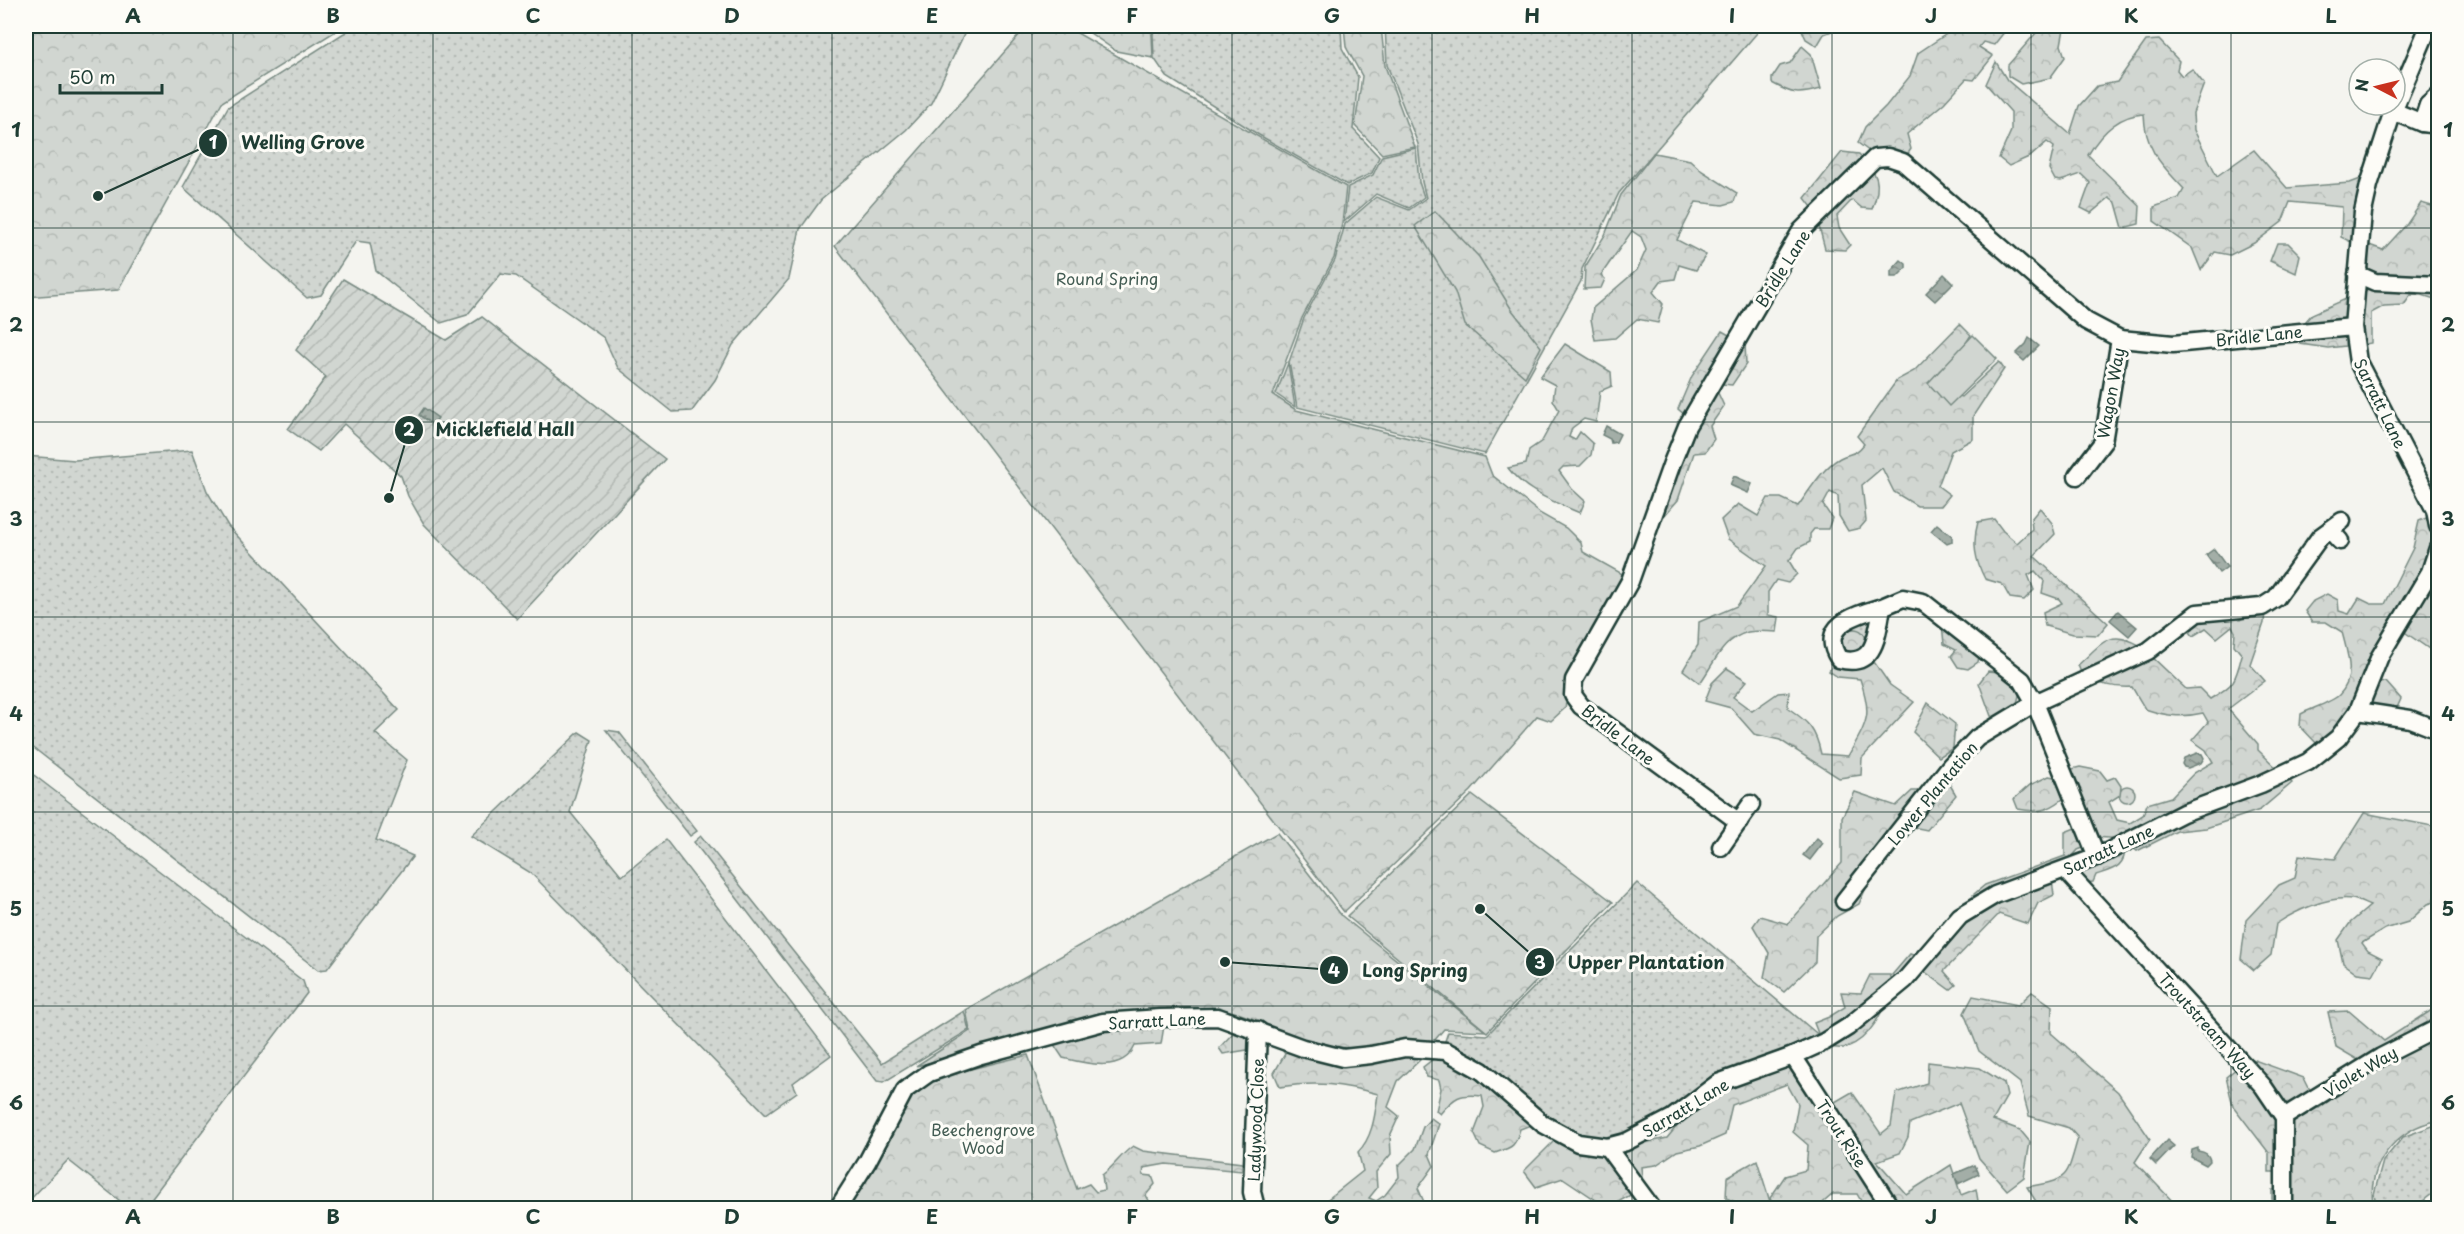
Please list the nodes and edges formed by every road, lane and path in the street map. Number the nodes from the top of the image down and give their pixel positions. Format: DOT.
graph roads {
  1 [pos="2429,26"];
  2 [pos="2407,78"];
  3 [pos="2439,96"];
  4 [pos="2407,116"];
  5 [pos="2391,117"];
  6 [pos="2430,124"];
  7 [pos="2357,274"];
  8 [pos="2439,285"];
  9 [pos="2353,327"];
  10 [pos="2120,339"];
  11 [pos="2077,476"];
  12 [pos="2439,526"];
  13 [pos="2337,531"];
  14 [pos="2439,548"];
  15 [pos="1882,607"];
  16 [pos="2035,703"];
  17 [pos="2358,711"];
  18 [pos="2439,730"];
  19 [pos="1751,804"];
  20 [pos="1739,822"];
  21 [pos="1721,848"];
  22 [pos="2097,857"];
  23 [pos="2065,870"];
  24 [pos="1844,901"];
  25 [pos="2439,1028"];
  26 [pos="1258,1030"];
  27 [pos="1794,1056"];
  28 [pos="2284,1117"];
  29 [pos="1607,1147"];
  30 [pos="838,1209"];
  31 [pos="1256,1209"];
  32 [pos="1652,1209"];
  33 [pos="1890,1209"];
  34 [pos="2284,1209"];
  1 -- 2 [label="street, Sarratt Lane"];
  3 -- 6 [label="street"];
  4 -- 6 [label="street"];
  5 -- 7 [label="street, Sarratt Lane"];
  7 -- 8 [label="street"];
  7 -- 9 [label="street, Sarratt Lane"];
  9 -- 10 [label="street, Bridle Lane"];
  9 -- 12 [label="street, Sarratt Lane"];
  10 -- 11 [label="street, Wagon Way"];
  10 -- 20 [label="street, Bridle Lane"];
  13 -- 16 [label="street, Lower Plantation"];
  14 -- 17 [label="street, Sarratt Lane"];
  15 -- 16 [label="street"];
  16 -- 22 [label="street"];
  16 -- 24 [label="street, Lower Plantation"];
  17 -- 18 [label="street"];
  17 -- 22 [label="street, Sarratt Lane"];
  19 -- 20 [label="street"];
  20 -- 21 [label="street"];
  22 -- 23 [label="street, Sarratt Lane"];
  23 -- 27 [label="street, Sarratt Lane"];
  23 -- 28 [label="street, Troutstream Way"];
  25 -- 28 [label="street, Violet Way"];
  26 -- 29 [label="street, Sarratt Lane"];
  26 -- 30 [label="street, Sarratt Lane"];
  26 -- 31 [label="street, Ladywood Close"];
  27 -- 29 [label="street, Sarratt Lane"];
  27 -- 33 [label="street, Trout Rise"];
  28 -- 34 [label="street"];
  29 -- 32 [label="street"];
}
